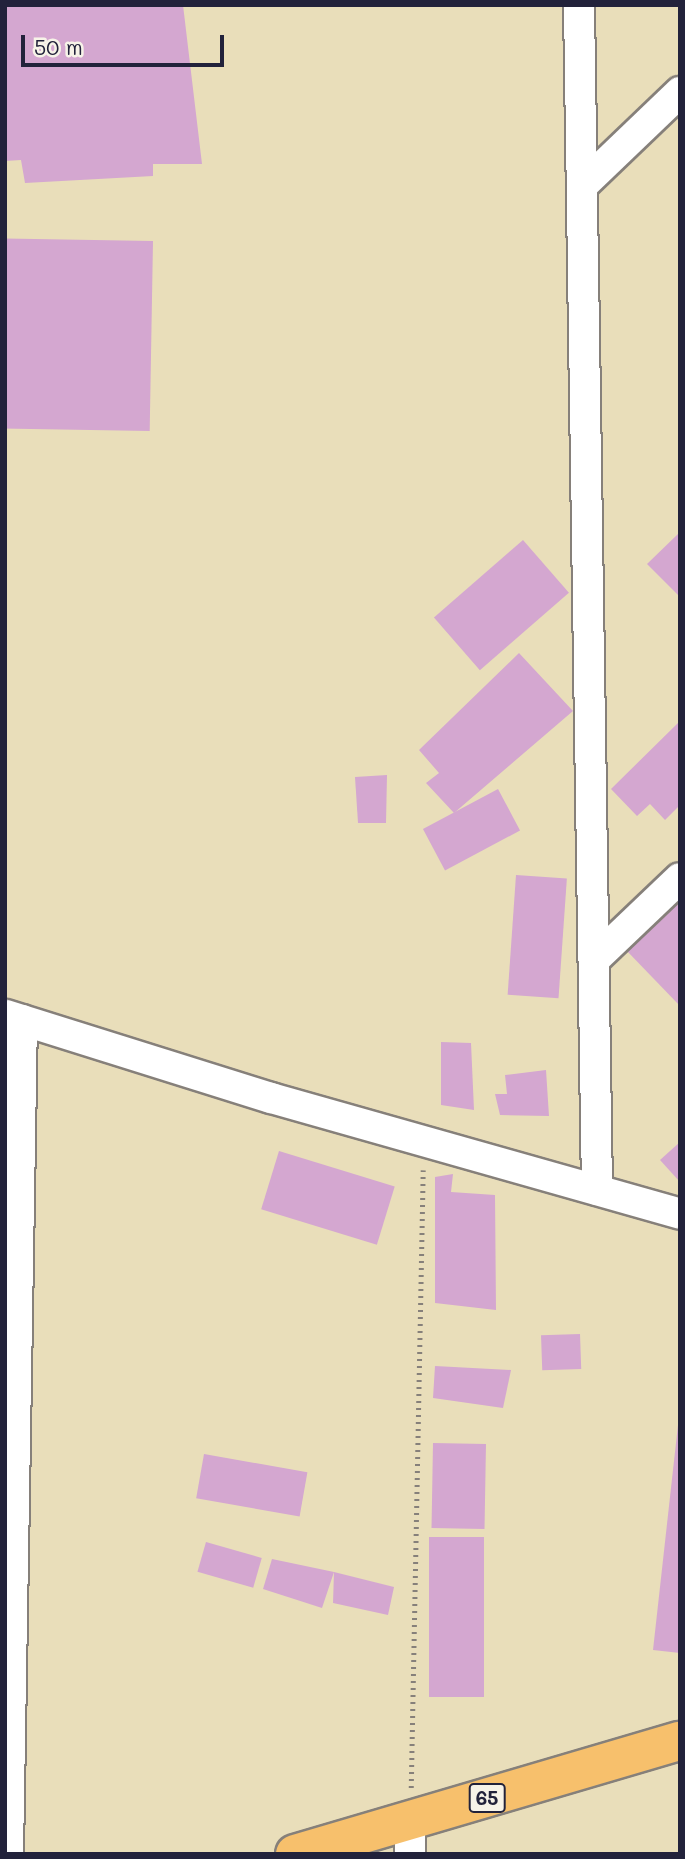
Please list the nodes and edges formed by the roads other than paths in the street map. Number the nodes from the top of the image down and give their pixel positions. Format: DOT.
graph roads {
  1 [pos="579,5"];
  2 [pos="680,92"];
  3 [pos="583,184"];
  4 [pos="680,878"];
  5 [pos="595,959"];
  6 [pos="14,1017"];
  7 [pos="597,1190"];
  8 [pos="680,1214"];
  9 [pos="680,1741"];
  10 [pos="410,1837"];
  11 [pos="8,1854"];
  12 [pos="295,1854"];
  1 -- 3 [label="street"];
  2 -- 3 [label="street"];
  3 -- 5 [label="street"];
  4 -- 5 [label="street"];
  5 -- 7 [label="street"];
  6 -- 7 [label="street"];
  6 -- 11 [label="street"];
  7 -- 8 [label="street"];
  9 -- 10 [label="main road, 65 / 65"];
  10 -- 12 [label="main road, 65 / 65"];
}
